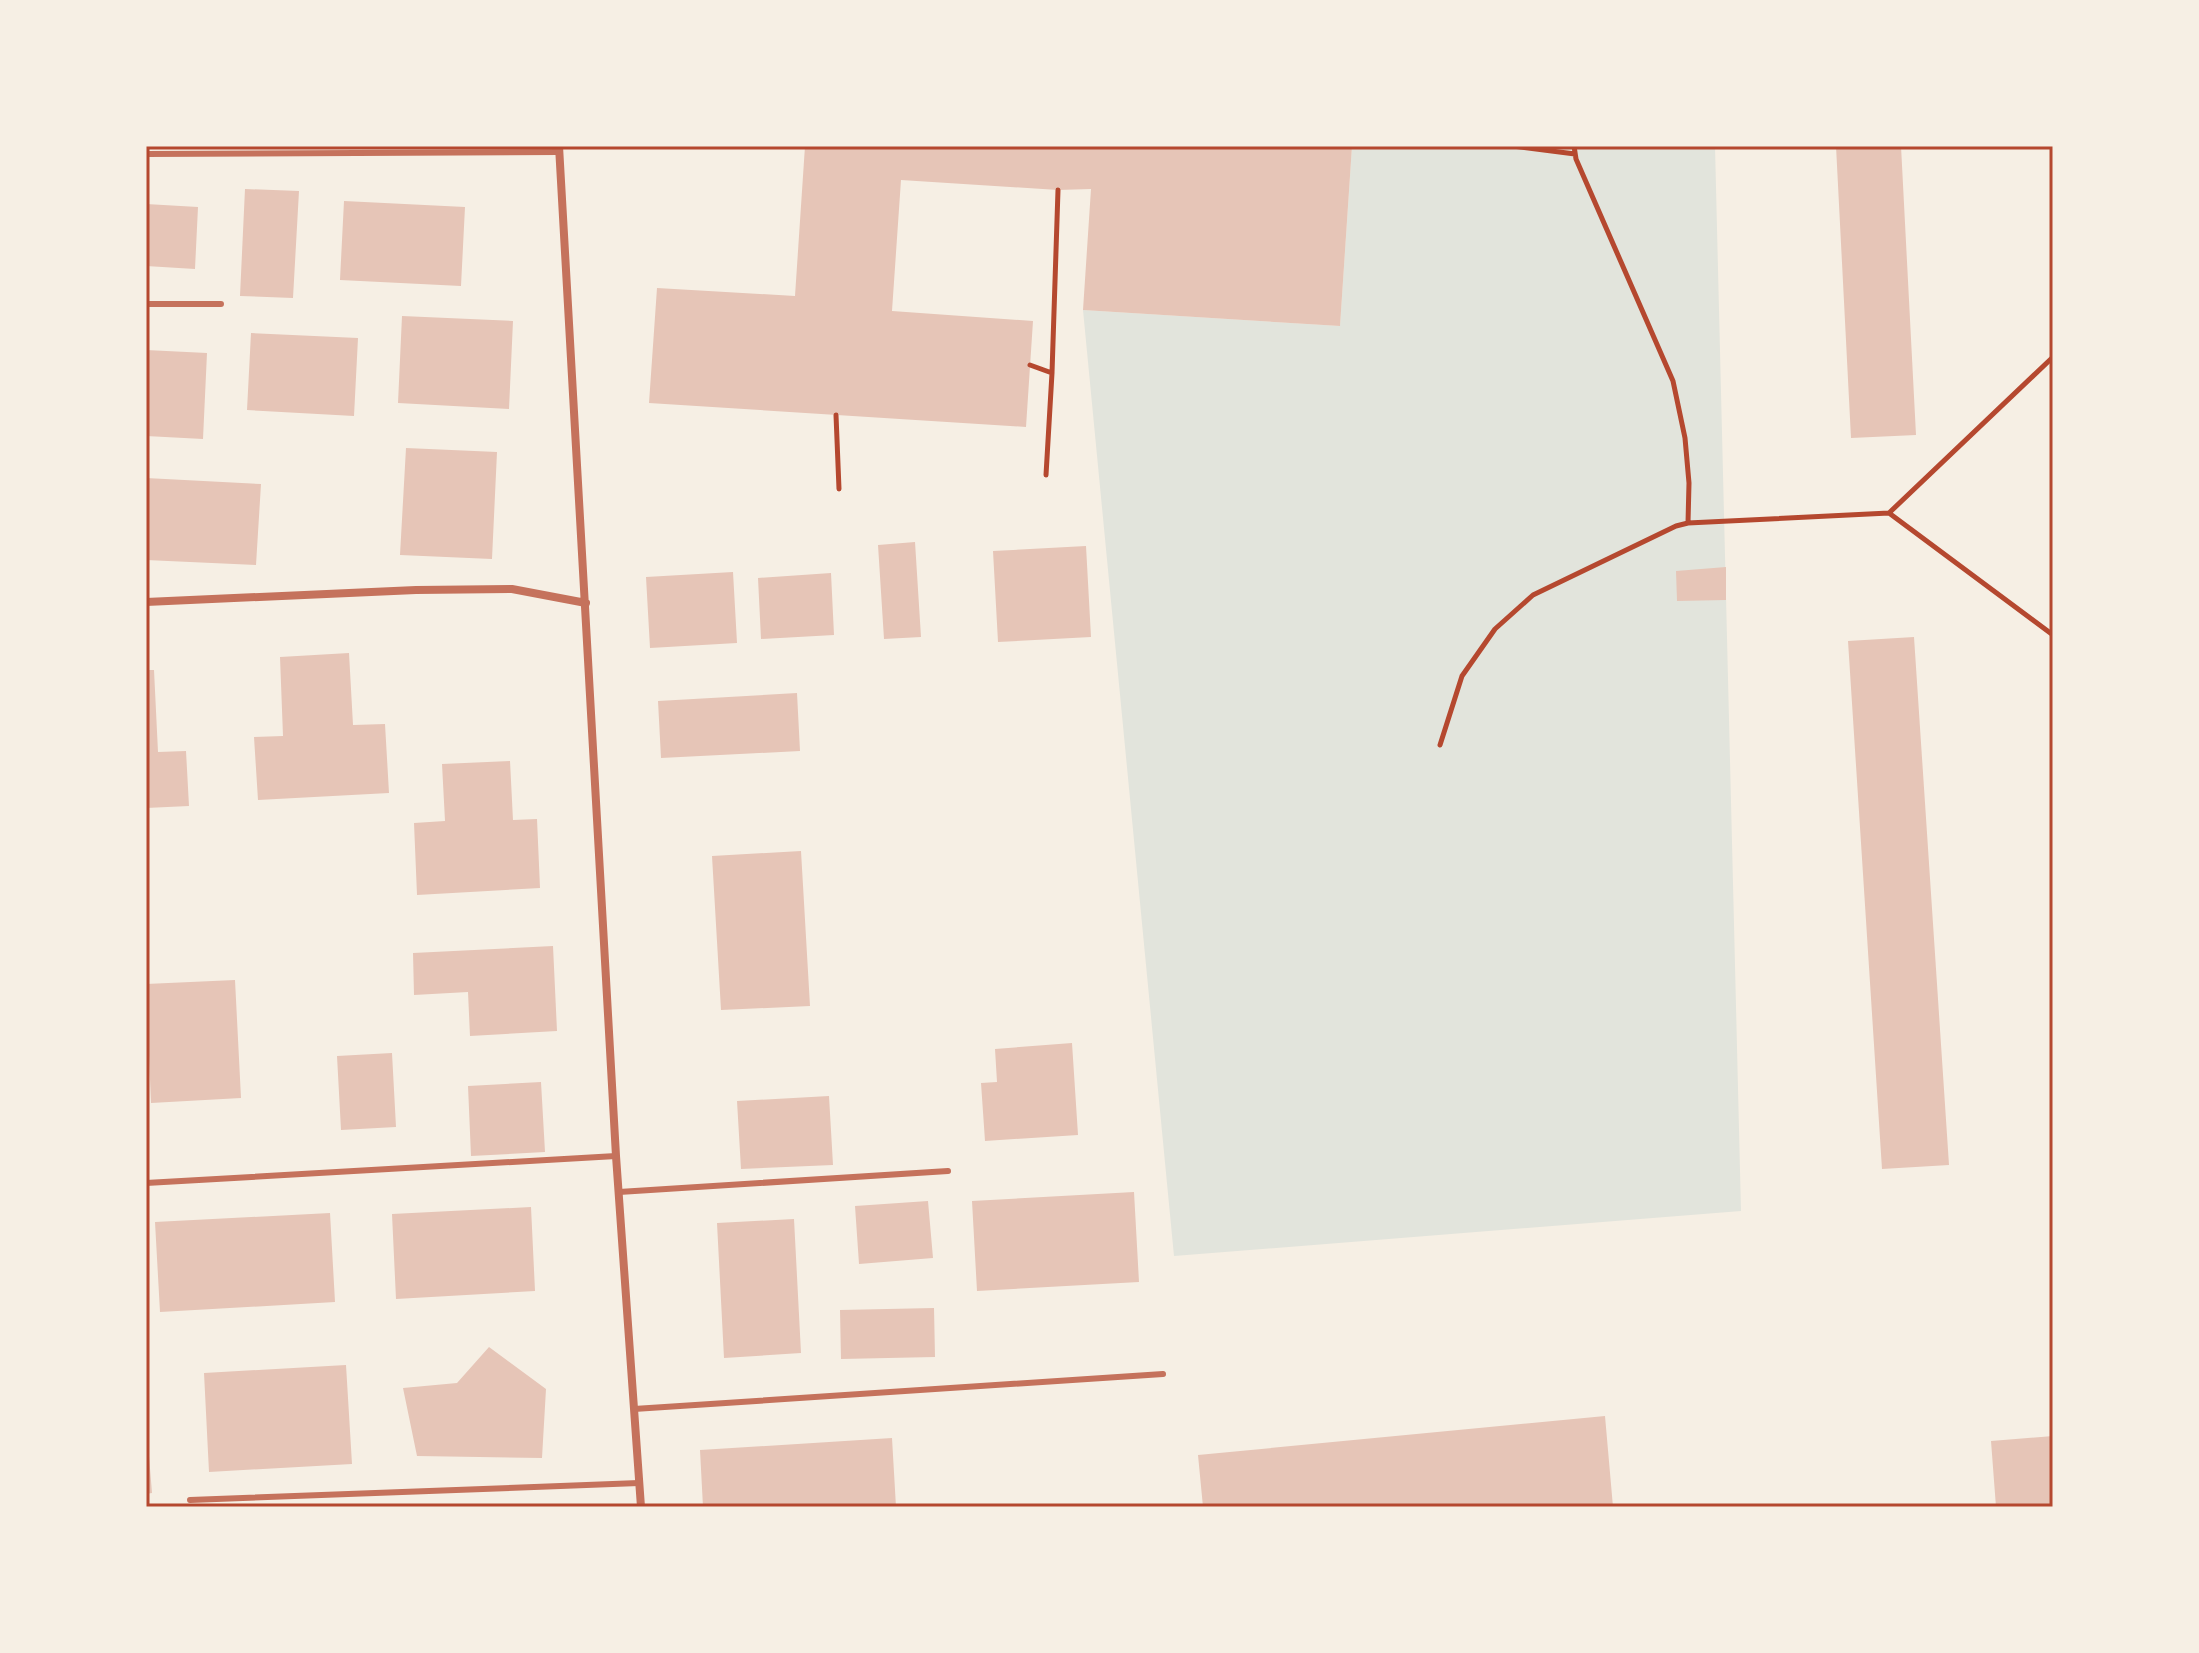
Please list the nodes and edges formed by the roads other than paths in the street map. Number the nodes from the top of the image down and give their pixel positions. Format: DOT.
graph roads {
  1 [pos="559,149"];
  2 [pos="146,154"];
  3 [pos="146,304"];
  4 [pos="221,304"];
  5 [pos="146,602"];
  6 [pos="586,603"];
  7 [pos="616,1156"];
  8 [pos="948,1171"];
  9 [pos="146,1183"];
  10 [pos="619,1192"];
  11 [pos="1163,1374"];
  12 [pos="634,1409"];
  13 [pos="639,1483"];
  14 [pos="190,1500"];
  15 [pos="641,1507"];
  1 -- 2 [label="lane"];
  1 -- 6 [label="street"];
  3 -- 4 [label="lane"];
  5 -- 6 [label="street"];
  6 -- 7 [label="street"];
  7 -- 9 [label="lane"];
  7 -- 10 [label="street"];
  8 -- 10 [label="lane"];
  10 -- 12 [label="street"];
  11 -- 12 [label="lane"];
  12 -- 13 [label="street"];
  13 -- 14 [label="lane"];
  13 -- 15 [label="street"];
}
